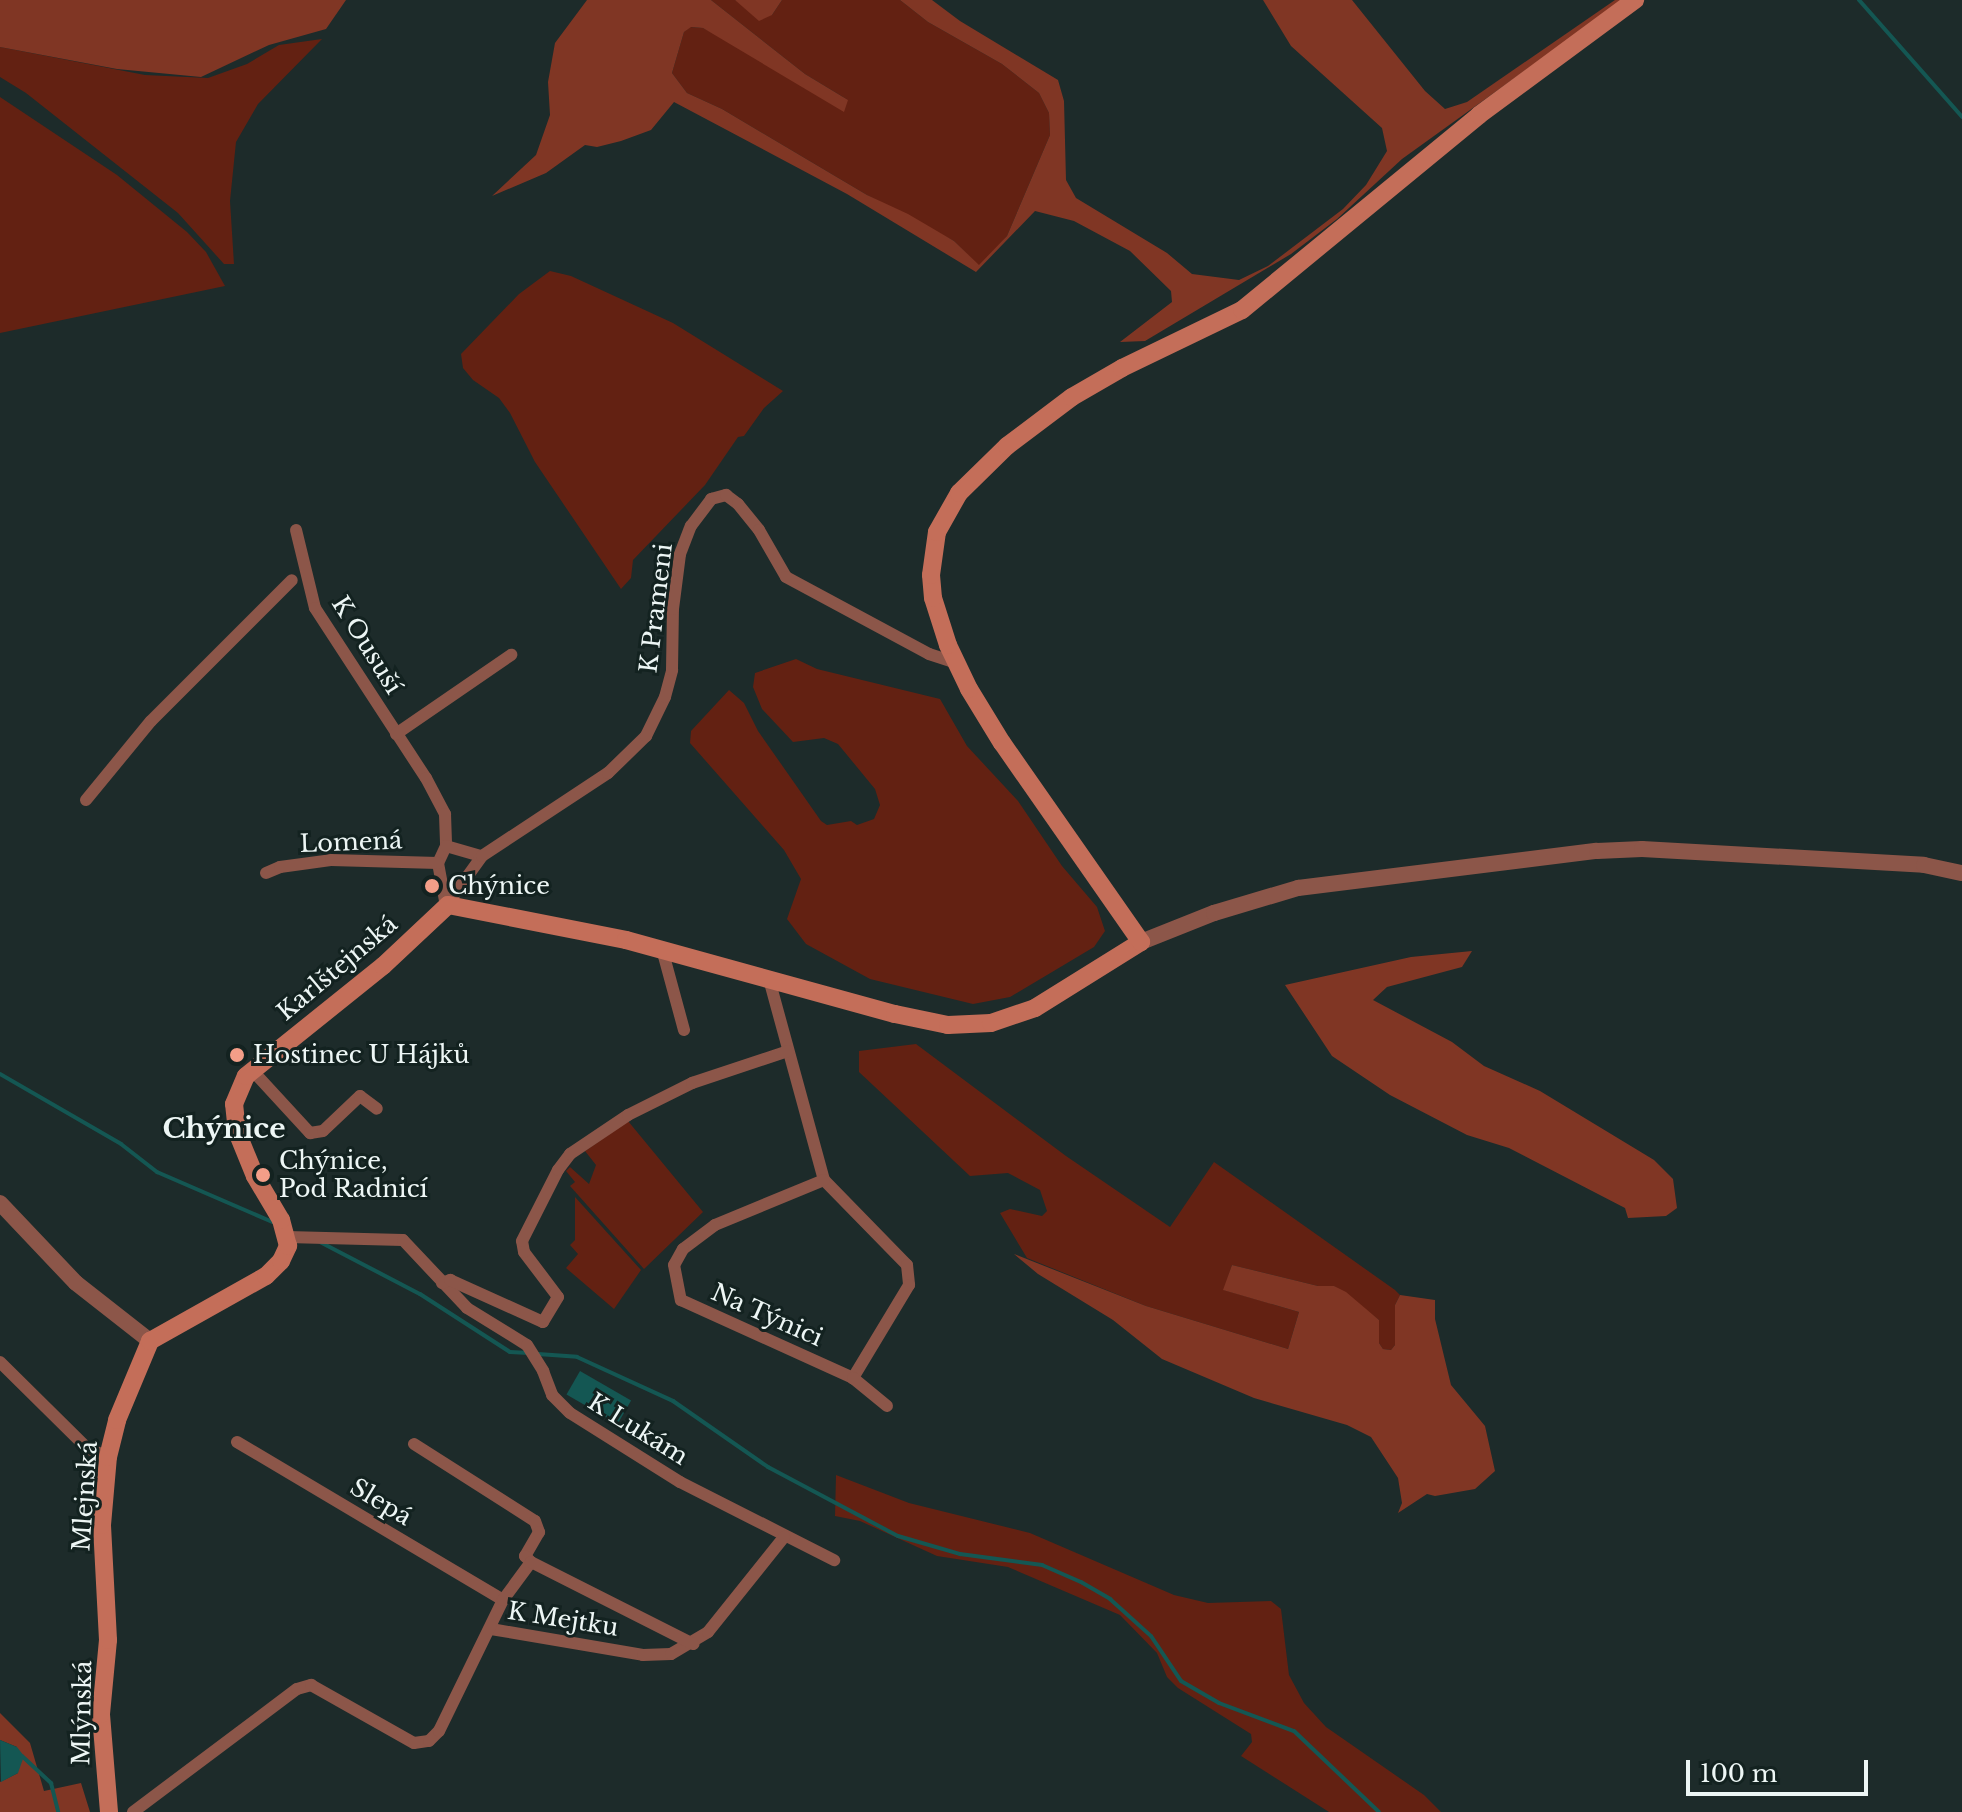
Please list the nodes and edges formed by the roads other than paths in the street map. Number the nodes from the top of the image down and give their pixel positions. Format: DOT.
graph roads {
  1 [pos="1635,0"];
  2 [pos="296,530"];
  3 [pos="292,580"];
  4 [pos="511,655"];
  5 [pos="957,663"];
  6 [pos="396,734"];
  7 [pos="86,800"];
  8 [pos="446,846"];
  9 [pos="482,856"];
  10 [pos="438,863"];
  11 [pos="266,873"];
  12 [pos="1962,873"];
  13 [pos="446,906"];
  14 [pos="1141,942"];
  15 [pos="662,949"];
  16 [pos="769,979"];
  17 [pos="684,1030"];
  18 [pos="788,1051"];
  19 [pos="252,1070"];
  20 [pos="377,1109"];
  21 [pos="824,1180"];
  22 [pos="0,1203"];
  23 [pos="287,1237"];
  24 [pos="442,1283"];
  25 [pos="150,1341"];
  26 [pos="0,1362"];
  27 [pos="853,1378"];
  28 [pos="887,1406"];
  29 [pos="237,1442"];
  30 [pos="414,1444"];
  31 [pos="108,1457"];
  32 [pos="784,1537"];
  33 [pos="834,1560"];
  34 [pos="531,1562"];
  35 [pos="503,1600"];
  36 [pos="106,1613"];
  37 [pos="491,1629"];
  38 [pos="693,1644"];
  39 [pos="109,1812"];
  40 [pos="133,1812"];
  1 -- 5 [label="main road"];
  2 -- 6 [label="street, K Ousuší"];
  3 -- 7 [label="street"];
  4 -- 6 [label="street, K Ousuší"];
  5 -- 9 [label="street, K Prameni"];
  5 -- 14 [label="main road"];
  6 -- 8 [label="street, K Ousuší"];
  8 -- 9 [label="street"];
  8 -- 10 [label="street"];
  9 -- 13 [label="street"];
  10 -- 11 [label="street, Lomená"];
  10 -- 13 [label="street"];
  12 -- 14 [label="street"];
  13 -- 15 [label="main road"];
  13 -- 19 [label="main road, Karlštejnská"];
  14 -- 16 [label="main road"];
  15 -- 16 [label="main road"];
  15 -- 17 [label="street"];
  16 -- 18 [label="street"];
  18 -- 21 [label="street"];
  18 -- 24 [label="street"];
  19 -- 20 [label="street"];
  19 -- 23 [label="main road, Karlštejnská"];
  21 -- 27 [label="street"];
  21 -- 27 [label="street, Na Týnici"];
  22 -- 25 [label="street"];
  23 -- 24 [label="street, K Lukám"];
  23 -- 25 [label="main road"];
  24 -- 32 [label="street, K Lukám"];
  25 -- 31 [label="main road, Mlejnská"];
  26 -- 31 [label="street"];
  27 -- 28 [label="street, Na Týnici"];
  29 -- 35 [label="street, Slepá"];
  30 -- 34 [label="street"];
  31 -- 36 [label="main road, Mlejnská"];
  32 -- 33 [label="street, K Lukám"];
  32 -- 38 [label="street, K Mejtku"];
  34 -- 35 [label="street, K Mejtku"];
  34 -- 38 [label="street, K Mejtku"];
  35 -- 37 [label="street, K Mejtku"];
  36 -- 39 [label="main road, Mlýnská"];
  37 -- 38 [label="street, K Mejtku"];
  37 -- 40 [label="street"];
}
